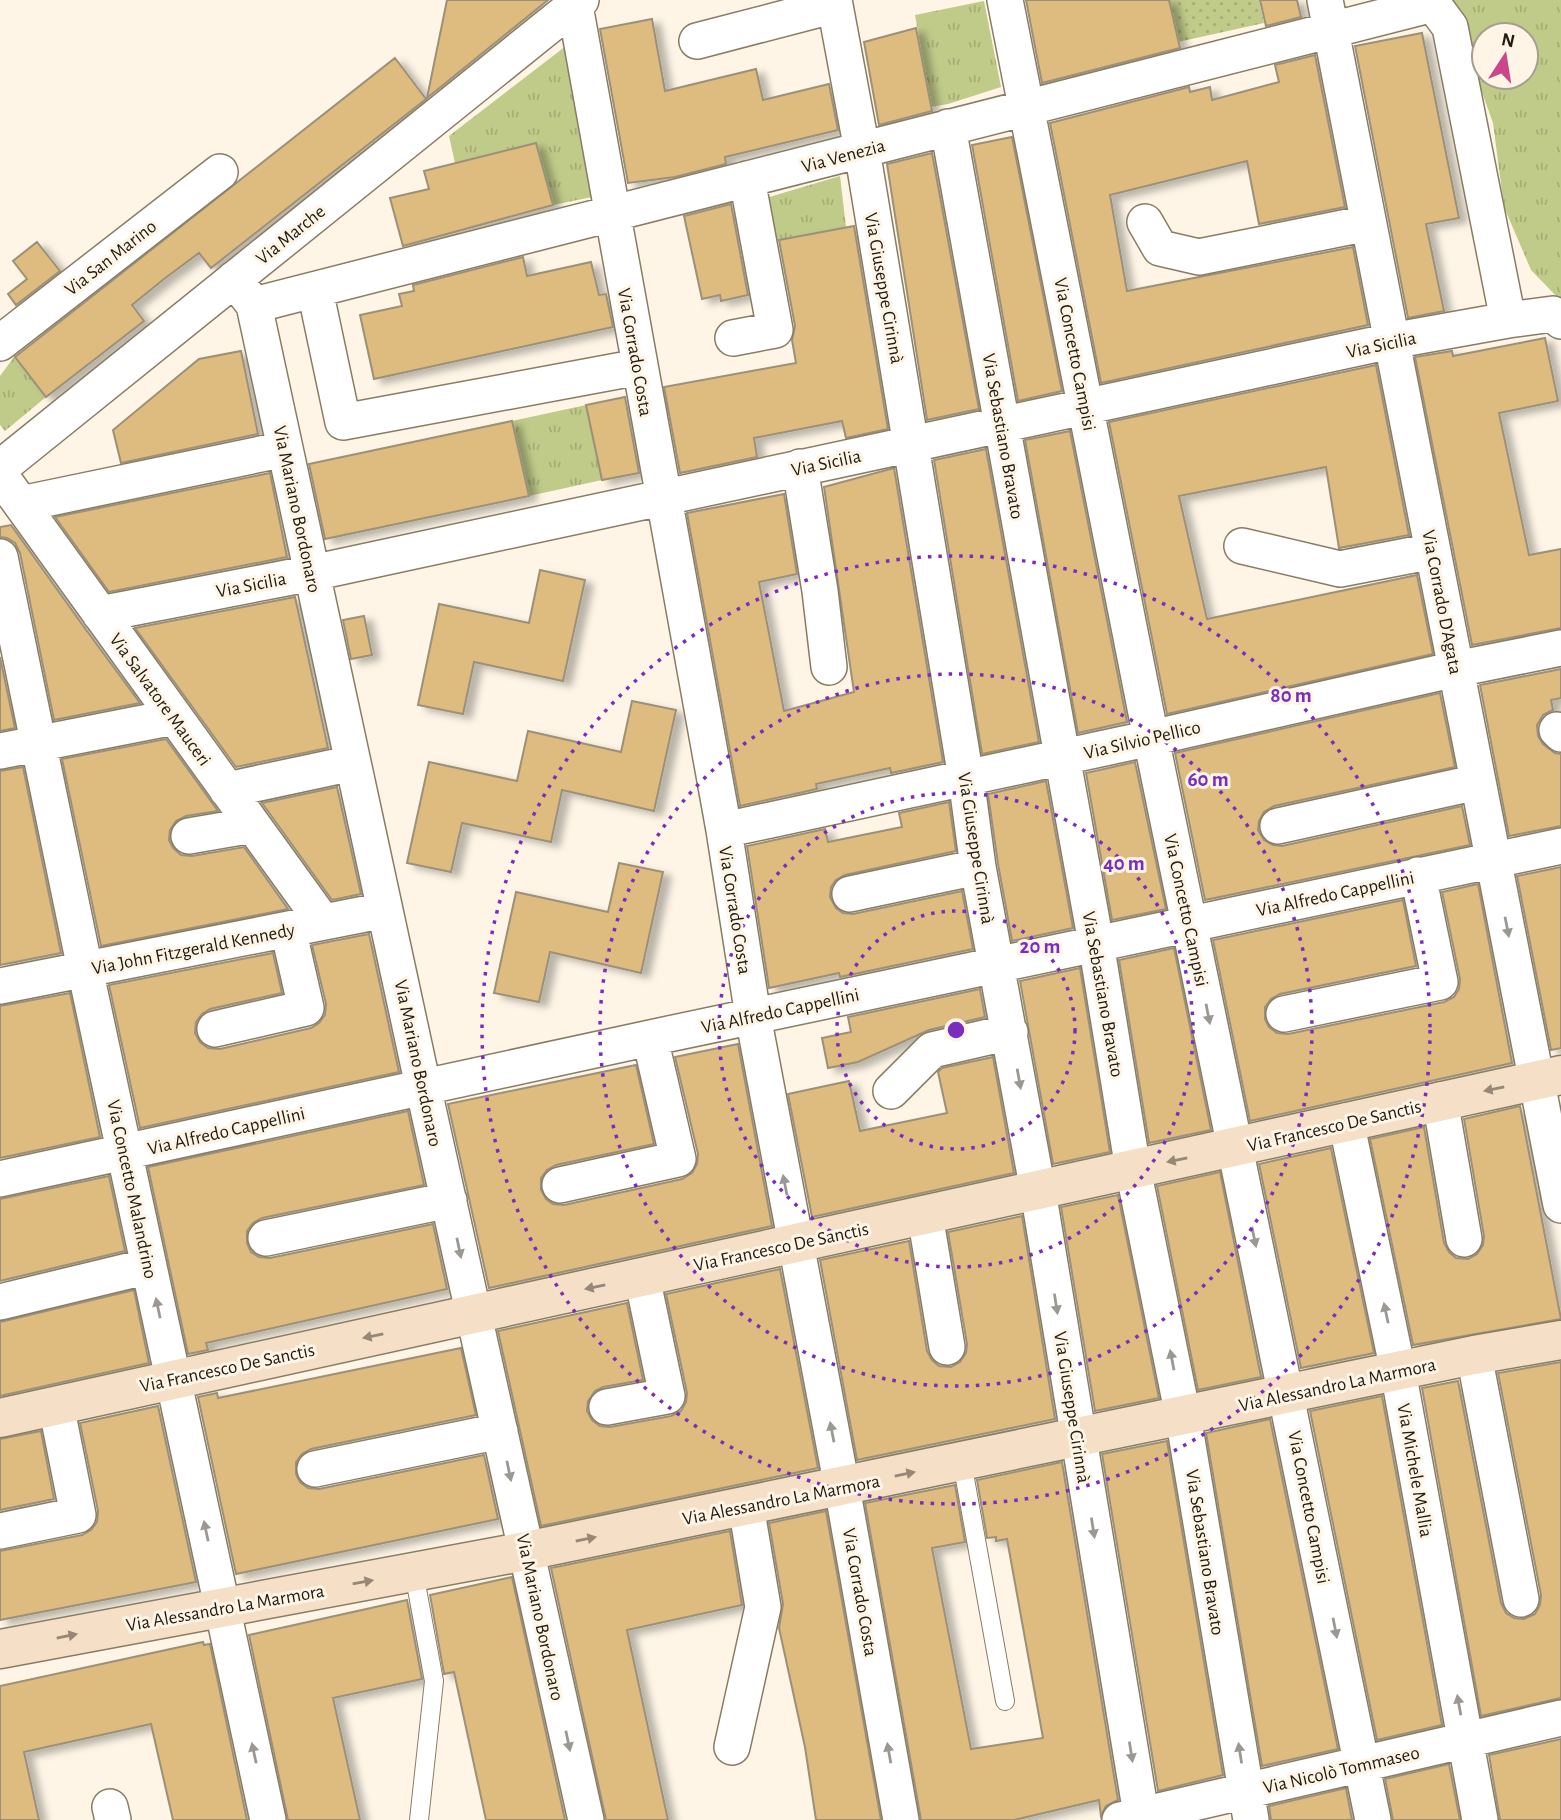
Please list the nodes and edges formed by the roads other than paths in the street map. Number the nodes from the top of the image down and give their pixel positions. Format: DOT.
graph roads {
  1 [pos="1004,0"];
  2 [pos="577,2"];
  3 [pos="834,3"];
  4 [pos="1328,15"];
  5 [pos="697,41"];
  6 [pos="1028,108"];
  7 [pos="948,127"];
  8 [pos="862,150"];
  9 [pos="220,172"];
  10 [pos="747,179"];
  11 [pos="612,214"];
  12 [pos="1145,222"];
  13 [pos="1368,223"];
  14 [pos="315,290"];
  15 [pos="244,292"];
  16 [pos="1557,317"];
  17 [pos="1508,320"];
  18 [pos="733,338"];
  19 [pos="1391,341"];
  20 [pos="0,342"];
  21 [pos="639,367"];
  22 [pos="1087,407"];
  23 [pos="1002,425"];
  24 [pos="912,444"];
  25 [pos="285,449"];
  26 [pos="800,467"];
  27 [pos="0,468"];
  28 [pos="0,475"];
  29 [pos="662,496"];
  30 [pos="29,514"];
  31 [pos="1242,546"];
  32 [pos="1433,551"];
  33 [pos="0,555"];
  34 [pos="312,573"];
  35 [pos="100,614"];
  36 [pos="1561,648"];
  37 [pos="829,667"];
  38 [pos="1456,669"];
  39 [pos="174,717"];
  40 [pos="1152,738"];
  41 [pos="38,744"];
  42 [pos="0,751"];
  43 [pos="1062,757"];
  44 [pos="353,762"];
  45 [pos="966,778"];
  46 [pos="1478,782"];
  47 [pos="227,790"];
  48 [pos="253,825"];
  49 [pos="1278,826"];
  50 [pos="723,830"];
  51 [pos="189,836"];
  52 [pos="1561,846"];
  53 [pos="1493,860"];
  54 [pos="978,867"];
  55 [pos="1418,875"];
  56 [pos="850,894"];
  57 [pos="385,910"];
  58 [pos="323,922"];
  59 [pos="1189,923"];
  60 [pos="288,929"];
  61 [pos="1096,943"];
  62 [pos="996,964"];
  63 [pos="85,969"];
  64 [pos="0,986"];
  65 [pos="1284,1014"];
  66 [pos="753,1016"];
  67 [pos="215,1029"];
  68 [pos="1010,1032"];
  69 [pos="650,1038"];
  70 [pos="1549,1078"];
  71 [pos="423,1086"];
  72 [pos="891,1091"];
  73 [pos="1440,1101"];
  74 [pos="1346,1121"];
  75 [pos="1235,1148"];
  76 [pos="126,1152"];
  77 [pos="1133,1169"];
  78 [pos="0,1179"];
  79 [pos="560,1185"];
  80 [pos="1038,1191"];
  81 [pos="449,1200"];
  82 [pos="1561,1205"];
  83 [pos="925,1215"];
  84 [pos="266,1238"];
  85 [pos="1464,1239"];
  86 [pos="796,1243"];
  87 [pos="149,1266"];
  88 [pos="642,1277"];
  89 [pos="0,1302"];
  90 [pos="474,1314"];
  91 [pos="1561,1340"];
  92 [pos="947,1347"];
  93 [pos="1474,1355"];
  94 [pos="1398,1371"];
  95 [pos="173,1379"];
  96 [pos="1287,1394"];
  97 [pos="57,1405"];
  98 [pos="607,1407"];
  99 [pos="1183,1416"];
  100 [pos="0,1418"];
  101 [pos="500,1431"];
  102 [pos="1079,1438"];
  103 [pos="962,1462"];
  104 [pos="315,1469"];
  105 [pos="842,1487"];
  106 [pos="746,1506"];
  107 [pos="0,1531"];
  108 [pos="526,1551"];
  109 [pos="414,1573"];
  110 [pos="1521,1599"];
  111 [pos="222,1606"];
  112 [pos="0,1649"];
  113 [pos="1005,1701"];
  114 [pos="1561,1718"];
  115 [pos="1466,1740"];
  116 [pos="732,1747"];
  117 [pos="1362,1764"];
  118 [pos="1248,1806"];
  119 [pos="1134,1818"];
  120 [pos="268,1820"];
  121 [pos="419,1820"];
  122 [pos="586,1820"];
  123 [pos="901,1820"];
  124 [pos="1373,1820"];
  125 [pos="1480,1820"];
  1 -- 6 [label="street, Via Concetto Campisi"];
  2 -- 11 [label="street, Via Corrado Costa"];
  2 -- 15 [label="street, Via Marche"];
  3 -- 5 [label="street"];
  3 -- 8 [label="street, Via Giuseppe Cirinnà"];
  4 -- 6 [label="street, Via Venezia"];
  4 -- 13 [label="street, Via Corrado D'Agata"];
  4 -- 17 [label="street, Via Venezia"];
  6 -- 7 [label="street, Via Venezia"];
  6 -- 22 [label="street, Via Concetto Campisi"];
  7 -- 8 [label="street, Via Venezia"];
  7 -- 23 [label="street, Via Sebastiano Bravato"];
  8 -- 10 [label="street, Via Venezia"];
  8 -- 24 [label="street, Via Giuseppe Cirinnà"];
  9 -- 20 [label="street, Via San Marino"];
  10 -- 11 [label="street, Via Venezia"];
  10 -- 18 [label="street"];
  11 -- 14 [label="street, Via Venezia"];
  11 -- 21 [label="street, Via Corrado Costa"];
  12 -- 13 [label="street"];
  13 -- 19 [label="street, Via Corrado D'Agata"];
  14 -- 15 [label="street, Via Venezia"];
  14 -- 21 [label="street"];
  15 -- 25 [label="street, Via Mariano Bordonaro"];
  15 -- 27 [label="street, Via Marche"];
  16 -- 17 [label="street, Via Sicilia"];
  17 -- 19 [label="street, Via Sicilia"];
  19 -- 22 [label="street, Via Sicilia"];
  19 -- 32 [label="street, Via Corrado D'Agata"];
  21 -- 29 [label="street, Via Corrado Costa"];
  22 -- 23 [label="street, Via Sicilia"];
  22 -- 40 [label="street, Via Concetto Campisi"];
  23 -- 24 [label="street, Via Sicilia"];
  23 -- 43 [label="street, Via Sebastiano Bravato"];
  24 -- 26 [label="street, Via Sicilia"];
  24 -- 45 [label="street, Via Giuseppe Cirinnà"];
  25 -- 30 [label="street"];
  25 -- 34 [label="street, Via Mariano Bordonaro"];
  26 -- 29 [label="street, Via Sicilia"];
  26 -- 37 [label="street"];
  28 -- 30 [label="street, Via Salvatore Mauceri"];
  29 -- 34 [label="street, Via Sicilia"];
  29 -- 50 [label="street, Via Corrado Costa"];
  30 -- 33 [label="street, Via Concetto Malandrino"];
  30 -- 35 [label="street, Via Salvatore Mauceri"];
  31 -- 32 [label="street"];
  32 -- 38 [label="street, Via Corrado D'Agata"];
  33 -- 41 [label="street, Via Concetto Malandrino"];
  34 -- 35 [label="street, Via Sicilia"];
  34 -- 44 [label="street, Via Mariano Bordonaro"];
  35 -- 39 [label="street, Via Salvatore Mauceri"];
  36 -- 38 [label="street, Via Silvio Pellico"];
  38 -- 40 [label="street, Via Silvio Pellico"];
  38 -- 46 [label="street, Via Corrado D'Agata"];
  39 -- 41 [label="street"];
  39 -- 47 [label="street, Via Salvatore Mauceri"];
  40 -- 43 [label="street, Via Silvio Pellico"];
  40 -- 59 [label="street, Via Concetto Campisi"];
  41 -- 42 [label="street"];
  41 -- 63 [label="street, Via Concetto Malandrino"];
  43 -- 45 [label="street, Via Silvio Pellico"];
  43 -- 61 [label="street, Via Sebastiano Bravato"];
  44 -- 47 [label="street"];
  44 -- 57 [label="street, Via Mariano Bordonaro"];
  45 -- 50 [label="street, Via Silvio Pellico"];
  45 -- 54 [label="street, Via Giuseppe Cirinnà"];
  46 -- 49 [label="street"];
  46 -- 53 [label="street, Via Corrado D'Agata"];
  47 -- 48 [label="street, Via Salvatore Mauceri"];
  48 -- 51 [label="street"];
  48 -- 58 [label="street, Via Salvatore Mauceri"];
  50 -- 66 [label="street, Via Corrado Costa"];
  52 -- 53 [label="street, Via Alfredo Cappellini"];
  53 -- 55 [label="street, Via Alfredo Cappellini"];
  53 -- 70 [label="street, Via Corrado D'Agata, one-way"];
  54 -- 56 [label="street"];
  54 -- 62 [label="street, Via Giuseppe Cirinnà"];
  55 -- 59 [label="street, Via Alfredo Cappellini"];
  55 -- 65 [label="street"];
  57 -- 58 [label="street, Via John Fitzgerald Kennedy"];
  57 -- 71 [label="street, Via Mariano Bordonaro"];
  58 -- 60 [label="street, Via John Fitzgerald Kennedy"];
  59 -- 61 [label="street, Via Alfredo Cappellini"];
  59 -- 75 [label="street, Via Concetto Campisi, one-way"];
  60 -- 63 [label="street, Via John Fitzgerald Kennedy"];
  60 -- 67 [label="street"];
  61 -- 62 [label="street, Via Alfredo Cappellini"];
  61 -- 77 [label="street, Via Sebastiano Bravato"];
  62 -- 66 [label="street, Via Alfredo Cappellini"];
  62 -- 68 [label="street, Via Giuseppe Cirinnà"];
  63 -- 64 [label="street, Via John Fitzgerald Kennedy"];
  63 -- 76 [label="street, Via Concetto Malandrino"];
  66 -- 69 [label="street, Via Alfredo Cappellini"];
  86 -- 66 [label="street, Via Corrado Costa, one-way"];
  68 -- 72 [label="street"];
  68 -- 80 [label="street, Via Giuseppe Cirinnà, one-way"];
  69 -- 71 [label="street, Via Alfredo Cappellini"];
  69 -- 79 [label="street"];
  70 -- 73 [label="street, Via Francesco De Sanctis, one-way"];
  70 -- 82 [label="street, Via Corrado D'Agata"];
  71 -- 76 [label="street, Via Alfredo Cappellini"];
  71 -- 81 [label="street, Via Mariano Bordonaro"];
  73 -- 74 [label="street, Via Francesco De Sanctis"];
  73 -- 85 [label="street"];
  74 -- 75 [label="street, Via Francesco De Sanctis"];
  94 -- 74 [label="street, Via Michele Mallia, one-way"];
  75 -- 77 [label="street, Via Francesco De Sanctis, one-way"];
  75 -- 96 [label="street, Via Concetto Campisi, one-way"];
  76 -- 78 [label="street, Via Alfredo Cappellini"];
  76 -- 87 [label="street, Via Concetto Malandrino"];
  77 -- 80 [label="street, Via Francesco De Sanctis"];
  99 -- 77 [label="street, Via Sebastiano Bravato, one-way"];
  80 -- 83 [label="street, Via Francesco De Sanctis"];
  80 -- 102 [label="street, Via Giuseppe Cirinnà, one-way"];
  81 -- 84 [label="street"];
  81 -- 90 [label="street, Via Mariano Bordonaro, one-way"];
  83 -- 86 [label="street, Via Francesco De Sanctis"];
  83 -- 92 [label="street"];
  86 -- 88 [label="street, Via Francesco De Sanctis"];
  105 -- 86 [label="street, Via Corrado Costa, one-way"];
  87 -- 89 [label="street"];
  95 -- 87 [label="street, Via Concetto Malandrino, one-way"];
  88 -- 90 [label="street, Via Francesco De Sanctis, one-way"];
  88 -- 98 [label="street"];
  90 -- 95 [label="street, Via Francesco De Sanctis, one-way"];
  90 -- 101 [label="street, Via Mariano Bordonaro"];
  91 -- 93 [label="street, Via Alessandro La Marmora"];
  93 -- 94 [label="street, Via Alessandro La Marmora"];
  93 -- 110 [label="street"];
  94 -- 96 [label="street, Via Alessandro La Marmora"];
  115 -- 94 [label="street, Via Michele Mallia, one-way"];
  95 -- 97 [label="street, Via Francesco De Sanctis"];
  111 -- 95 [label="street, Via Concetto Malandrino, one-way"];
  96 -- 99 [label="street, Via Alessandro La Marmora"];
  96 -- 117 [label="street, Via Concetto Campisi, one-way"];
  97 -- 100 [label="street, Via Francesco De Sanctis"];
  97 -- 107 [label="street"];
  99 -- 102 [label="street, Via Alessandro La Marmora"];
  118 -- 99 [label="street, Via Sebastiano Bravato, one-way"];
  101 -- 104 [label="street"];
  101 -- 108 [label="street, Via Mariano Bordonaro, one-way"];
  102 -- 103 [label="street, Via Alessandro La Marmora"];
  102 -- 119 [label="street, Via Giuseppe Cirinnà, one-way"];
  105 -- 103 [label="street, Via Alessandro La Marmora, one-way"];
  103 -- 113 [label="lane"];
  105 -- 106 [label="street, Via Alessandro La Marmora"];
  123 -- 105 [label="street, Via Corrado Costa, one-way"];
  108 -- 106 [label="street, Via Alessandro La Marmora, one-way"];
  106 -- 116 [label="street"];
  108 -- 109 [label="street, Via Alessandro La Marmora"];
  108 -- 122 [label="street, Via Mariano Bordonaro, one-way"];
  111 -- 109 [label="street, Via Alessandro La Marmora, one-way"];
  109 -- 121 [label="lane"];
  112 -- 111 [label="street, Via Alessandro La Marmora, one-way"];
  120 -- 111 [label="street, Via Concetto Malandrino, one-way"];
  114 -- 115 [label="street, Via Nicolò Tommaseo"];
  115 -- 117 [label="street, Via Nicolò Tommaseo"];
  115 -- 125 [label="street, Via Michele Mallia"];
  117 -- 118 [label="street, Via Nicolò Tommaseo"];
  117 -- 124 [label="street, Via Concetto Campisi"];
  118 -- 119 [label="street, Via Nicolò Tommaseo"];
}
